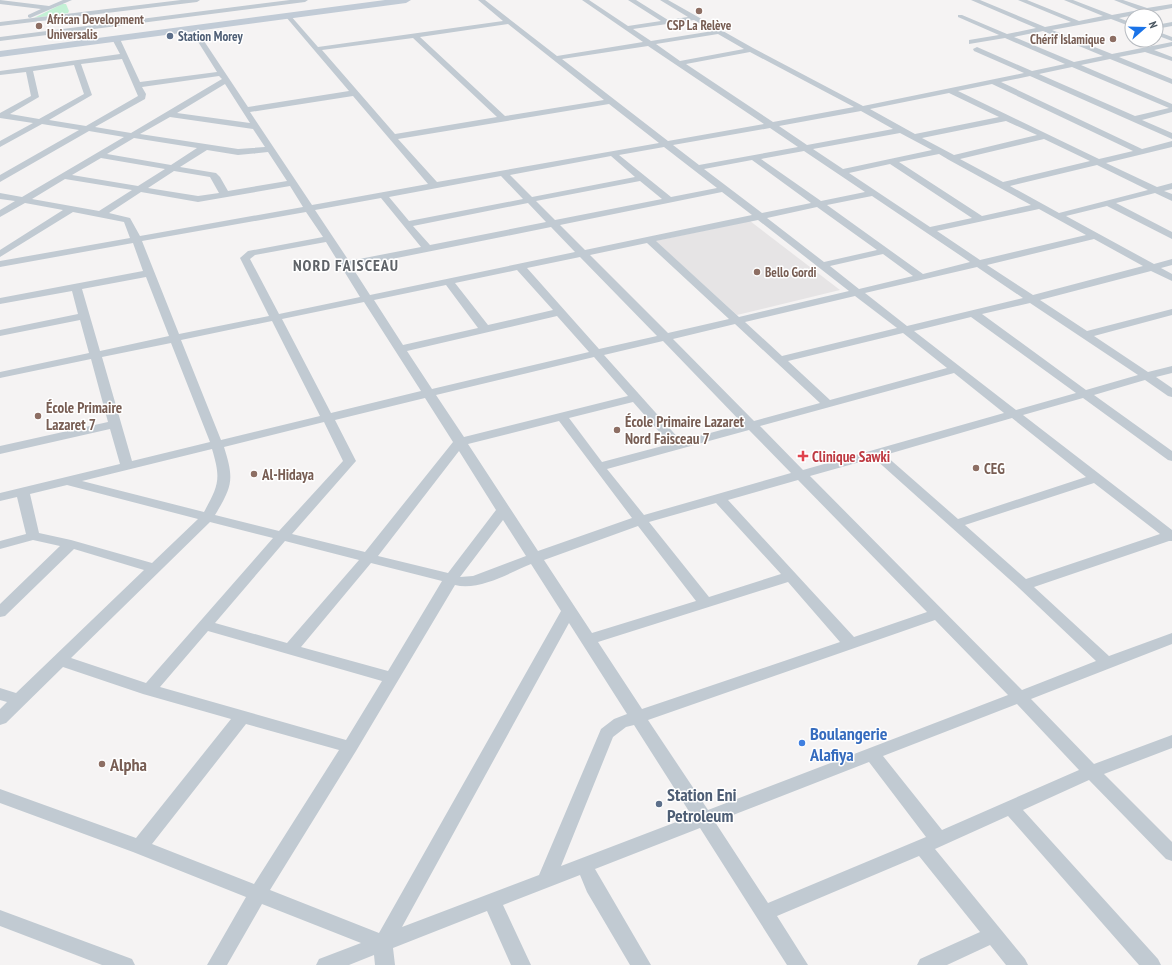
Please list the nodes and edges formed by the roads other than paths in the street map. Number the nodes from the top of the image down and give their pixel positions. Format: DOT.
graph roads {
  1 [pos="18,0"];
  2 [pos="70,0"];
  3 [pos="197,0"];
  4 [pos="305,0"];
  5 [pos="386,0"];
  6 [pos="406,0"];
  7 [pos="481,0"];
  8 [pos="585,0"];
  9 [pos="631,0"];
  10 [pos="663,0"];
  11 [pos="974,0"];
  12 [pos="1021,0"];
  13 [pos="1067,0"];
  14 [pos="1117,0"];
  15 [pos="1164,0"];
  16 [pos="0,2"];
  17 [pos="9,4"];
  18 [pos="130,4"];
  19 [pos="1172,4"];
  20 [pos="49,8"];
  21 [pos="1140,8"];
  22 [pos="1155,8"];
  23 [pos="75,15"];
  24 [pos="1124,15"];
  25 [pos="288,16"];
  26 [pos="960,16"];
  27 [pos="1112,17"];
  28 [pos="695,18"];
  29 [pos="1124,21"];
  30 [pos="18,22"];
  31 [pos="509,22"];
  32 [pos="667,22"];
  33 [pos="1080,23"];
  34 [pos="0,24"];
  35 [pos="80,28"];
  36 [pos="627,28"];
  37 [pos="193,29"];
  38 [pos="0,30"];
  39 [pos="1043,30"];
  40 [pos="720,32"];
  41 [pos="414,35"];
  42 [pos="1006,36"];
  43 [pos="0,38"];
  44 [pos="116,39"];
  45 [pos="650,43"];
  46 [pos="1172,44"];
  47 [pos="316,49"];
  48 [pos="752,50"];
  49 [pos="1147,50"];
  50 [pos="0,53"];
  51 [pos="124,56"];
  52 [pos="1110,57"];
  53 [pos="556,58"];
  54 [pos="1172,59"];
  55 [pos="76,62"];
  56 [pos="679,63"];
  57 [pos="1072,65"];
  58 [pos="29,69"];
  59 [pos="0,73"];
  60 [pos="1032,73"];
  61 [pos="224,77"];
  62 [pos="993,81"];
  63 [pos="1172,82"];
  64 [pos="138,85"];
  65 [pos="950,90"];
  66 [pos="354,93"];
  67 [pos="610,101"];
  68 [pos="862,108"];
  69 [pos="1172,109"];
  70 [pos="245,110"];
  71 [pos="169,114"];
  72 [pos="0,115"];
  73 [pos="1007,118"];
  74 [pos="504,119"];
  75 [pos="1134,119"];
  76 [pos="44,121"];
  77 [pos="771,124"];
  78 [pos="257,127"];
  79 [pos="90,129"];
  80 [pos="901,130"];
  81 [pos="133,136"];
  82 [pos="1045,136"];
  83 [pos="1172,136"];
  84 [pos="393,137"];
  85 [pos="914,137"];
  86 [pos="0,144"];
  87 [pos="666,144"];
  88 [pos="1172,144"];
  89 [pos="205,147"];
  90 [pos="806,148"];
  91 [pos="270,149"];
  92 [pos="940,151"];
  93 [pos="1142,152"];
  94 [pos="612,153"];
  95 [pos="99,155"];
  96 [pos="754,157"];
  97 [pos="952,158"];
  98 [pos="891,161"];
  99 [pos="1099,162"];
  100 [pos="173,167"];
  101 [pos="697,168"];
  102 [pos="841,172"];
  103 [pos="503,173"];
  104 [pos="64,176"];
  105 [pos="642,178"];
  106 [pos="0,179"];
  107 [pos="293,184"];
  108 [pos="434,185"];
  109 [pos="1002,185"];
  110 [pos="1172,186"];
  111 [pos="140,189"];
  112 [pos="724,189"];
  113 [pos="1155,190"];
  114 [pos="873,192"];
  115 [pos="384,194"];
  116 [pos="225,195"];
  117 [pos="0,196"];
  118 [pos="1172,198"];
  119 [pos="23,200"];
  120 [pos="530,200"];
  121 [pos="669,200"];
  122 [pos="1108,203"];
  123 [pos="818,204"];
  124 [pos="1039,206"];
  125 [pos="309,208"];
  126 [pos="71,209"];
  127 [pos="0,214"];
  128 [pos="101,214"];
  129 [pos="759,216"];
  130 [pos="1058,216"];
  131 [pos="979,218"];
  132 [pos="553,223"];
  133 [pos="407,224"];
  134 [pos="928,230"];
  135 [pos="1095,236"];
  136 [pos="1172,236"];
  137 [pos="136,239"];
  138 [pos="329,239"];
  139 [pos="648,239"];
  140 [pos="427,248"];
  141 [pos="885,251"];
  142 [pos="582,253"];
  143 [pos="0,254"];
  144 [pos="1172,262"];
  145 [pos="0,264"];
  146 [pos="979,264"];
  147 [pos="346,265"];
  148 [pos="822,265"];
  149 [pos="519,266"];
  150 [pos="1153,268"];
  151 [pos="149,273"];
  152 [pos="921,277"];
  153 [pos="1172,278"];
  154 [pos="448,281"];
  155 [pos="76,287"];
  156 [pos="857,292"];
  157 [pos="367,298"];
  158 [pos="1032,299"];
  159 [pos="0,301"];
  160 [pos="559,312"];
  161 [pos="1172,312"];
  162 [pos="972,313"];
  163 [pos="84,316"];
  164 [pos="276,318"];
  165 [pos="738,321"];
  166 [pos="485,329"];
  167 [pos="905,330"];
  168 [pos="0,333"];
  169 [pos="1086,335"];
  170 [pos="174,338"];
  171 [pos="666,338"];
  172 [pos="400,349"];
  173 [pos="96,354"];
  174 [pos="596,354"];
  175 [pos="780,360"];
  176 [pos="956,369"];
  177 [pos="1172,369"];
  178 [pos="0,375"];
  179 [pos="1148,376"];
  180 [pos="1172,392"];
  181 [pos="429,393"];
  182 [pos="1086,394"];
  183 [pos="634,398"];
  184 [pos="828,404"];
  185 [pos="1015,414"];
  186 [pos="562,417"];
  187 [pos="329,418"];
  188 [pos="115,424"];
  189 [pos="751,425"];
  190 [pos="460,442"];
  191 [pos="217,445"];
  192 [pos="678,445"];
  193 [pos="0,450"];
  194 [pos="877,454"];
  195 [pos="1172,457"];
  196 [pos="127,467"];
  197 [pos="599,467"];
  198 [pos="800,474"];
  199 [pos="1096,478"];
  200 [pos="67,481"];
  201 [pos="23,492"];
  202 [pos="0,497"];
  203 [pos="719,498"];
  204 [pos="504,509"];
  205 [pos="207,517"];
  206 [pos="642,520"];
  207 [pos="956,524"];
  208 [pos="33,536"];
  209 [pos="282,536"];
  210 [pos="1172,536"];
  211 [pos="71,544"];
  212 [pos="0,545"];
  213 [pos="369,557"];
  214 [pos="535,559"];
  215 [pos="154,568"];
  216 [pos="791,576"];
  217 [pos="451,579"];
  218 [pos="1024,585"];
  219 [pos="705,602"];
  220 [pos="569,610"];
  221 [pos="0,612"];
  222 [pos="938,614"];
  223 [pos="205,625"];
  224 [pos="1172,638"];
  225 [pos="588,640"];
  226 [pos="851,644"];
  227 [pos="291,649"];
  228 [pos="59,660"];
  229 [pos="1107,663"];
  230 [pos="391,678"];
  231 [pos="149,690"];
  232 [pos="0,694"];
  233 [pos="1020,697"];
  234 [pos="19,700"];
  235 [pos="243,716"];
  236 [pos="637,716"];
  237 [pos="0,719"];
  238 [pos="1172,742"];
  239 [pos="350,747"];
  240 [pos="872,754"];
  241 [pos="1091,772"];
  242 [pos="0,796"];
  243 [pos="1012,809"];
  244 [pos="704,819"];
  245 [pos="939,840"];
  246 [pos="139,847"];
  247 [pos="922,847"];
  248 [pos="1172,854"];
  249 [pos="584,865"];
  250 [pos="546,880"];
  251 [pos="258,893"];
  252 [pos="492,901"];
  253 [pos="764,913"];
  254 [pos="0,918"];
  255 [pos="992,934"];
  256 [pos="383,943"];
  257 [pos="125,965"];
  258 [pos="217,965"];
  259 [pos="326,965"];
  260 [pos="385,965"];
  261 [pos="521,965"];
  262 [pos="641,965"];
  263 [pos="798,965"];
  264 [pos="927,965"];
  265 [pos="1018,965"];
  266 [pos="1151,965"];
  1 -- 17 [label="street"];
  2 -- 20 [label="street"];
  2 -- 23 [label="street"];
  3 -- 18 [label="street"];
  4 -- 35 [label="street"];
  5 -- 50 [label="main road"];
  6 -- 25 [label="main road"];
  7 -- 31 [label="street"];
  8 -- 36 [label="street"];
  9 -- 32 [label="street"];
  10 -- 28 [label="street"];
  11 -- 39 [label="street"];
  12 -- 33 [label="street"];
  13 -- 27 [label="street"];
  14 -- 21 [label="street"];
  15 -- 19 [label="street"];
  16 -- 17 [label="street"];
  17 -- 20 [label="street"];
  18 -- 23 [label="street"];
  19 -- 22 [label="street"];
  20 -- 30 [label="street"];
  23 -- 30 [label="street"];
  23 -- 35 [label="street"];
  24 -- 27 [label="street"];
  25 -- 37 [label="main road"];
  25 -- 47 [label="street"];
  26 -- 42 [label="street"];
  27 -- 29 [label="street"];
  27 -- 33 [label="street"];
  28 -- 32 [label="street"];
  28 -- 40 [label="street"];
  30 -- 34 [label="street"];
  30 -- 38 [label="street"];
  31 -- 41 [label="street"];
  31 -- 53 [label="street"];
  32 -- 36 [label="street"];
  33 -- 39 [label="street"];
  35 -- 43 [label="street"];
  36 -- 45 [label="street"];
  37 -- 44 [label="main road"];
  37 -- 61 [label="street"];
  39 -- 42 [label="street"];
  39 -- 52 [label="street"];
  40 -- 45 [label="street"];
  40 -- 48 [label="street"];
  41 -- 47 [label="street"];
  41 -- 74 [label="street"];
  42 -- 57 [label="street"];
  42 -- 60 [label="street"];
  44 -- 50 [label="main road"];
  44 -- 51 [label="street"];
  45 -- 53 [label="street"];
  45 -- 56 [label="street"];
  46 -- 49 [label="street"];
  47 -- 66 [label="street"];
  48 -- 56 [label="street"];
  48 -- 68 [label="street"];
  49 -- 52 [label="street"];
  49 -- 54 [label="street"];
  51 -- 55 [label="street"];
  51 -- 64 [label="street"];
  52 -- 57 [label="street"];
  52 -- 63 [label="street"];
  53 -- 67 [label="street"];
  55 -- 58 [label="street"];
  55 -- 76 [label="street"];
  56 -- 77 [label="street"];
  57 -- 60 [label="street"];
  57 -- 69 [label="street"];
  58 -- 59 [label="street"];
  58 -- 72 [label="street"];
  60 -- 62 [label="street"];
  60 -- 75 [label="street"];
  61 -- 64 [label="street"];
  61 -- 70 [label="street"];
  61 -- 71 [label="street"];
  62 -- 65 [label="street"];
  62 -- 93 [label="street"];
  64 -- 79 [label="street"];
  65 -- 68 [label="street"];
  65 -- 73 [label="street"];
  66 -- 70 [label="street"];
  66 -- 84 [label="street"];
  67 -- 74 [label="street"];
  67 -- 87 [label="street"];
  68 -- 77 [label="street"];
  68 -- 80 [label="street"];
  69 -- 75 [label="street"];
  70 -- 78 [label="street"];
  71 -- 78 [label="street"];
  71 -- 81 [label="street"];
  72 -- 76 [label="street"];
  73 -- 82 [label="street"];
  73 -- 85 [label="street"];
  74 -- 84 [label="street"];
  75 -- 83 [label="street"];
  76 -- 79 [label="street"];
  76 -- 86 [label="street"];
  77 -- 87 [label="street"];
  77 -- 90 [label="street"];
  78 -- 91 [label="street"];
  79 -- 81 [label="street"];
  79 -- 106 [label="street"];
  80 -- 85 [label="street"];
  80 -- 90 [label="street"];
  81 -- 89 [label="street"];
  81 -- 95 [label="street"];
  82 -- 97 [label="street"];
  82 -- 99 [label="street"];
  84 -- 108 [label="street"];
  85 -- 92 [label="street"];
  87 -- 94 [label="street"];
  87 -- 101 [label="street"];
  88 -- 93 [label="street"];
  89 -- 91 [label="street"];
  89 -- 100 [label="street"];
  90 -- 96 [label="street"];
  90 -- 102 [label="street"];
  91 -- 107 [label="street"];
  92 -- 97 [label="street"];
  92 -- 98 [label="street"];
  93 -- 99 [label="street"];
  94 -- 103 [label="street"];
  94 -- 105 [label="street"];
  95 -- 100 [label="street"];
  95 -- 104 [label="street"];
  96 -- 101 [label="street"];
  96 -- 123 [label="street"];
  97 -- 109 [label="street"];
  98 -- 102 [label="street"];
  98 -- 131 [label="street"];
  99 -- 109 [label="street"];
  99 -- 113 [label="street"];
  100 -- 111 [label="street"];
  100 -- 116 [label="street"];
  101 -- 112 [label="street"];
  102 -- 114 [label="street"];
  103 -- 108 [label="street"];
  103 -- 120 [label="street"];
  104 -- 111 [label="street"];
  104 -- 119 [label="street"];
  105 -- 120 [label="street"];
  105 -- 121 [label="street"];
  107 -- 116 [label="street"];
  107 -- 125 [label="street"];
  108 -- 115 [label="street"];
  109 -- 124 [label="street"];
  110 -- 113 [label="street"];
  111 -- 116 [label="street"];
  111 -- 128 [label="street"];
  112 -- 121 [label="street"];
  112 -- 129 [label="street"];
  113 -- 118 [label="street"];
  113 -- 122 [label="street"];
  114 -- 123 [label="street"];
  114 -- 134 [label="street"];
  115 -- 125 [label="street"];
  115 -- 133 [label="street"];
  117 -- 119 [label="street"];
  119 -- 126 [label="street"];
  119 -- 127 [label="street"];
  120 -- 132 [label="street"];
  120 -- 133 [label="street"];
  121 -- 132 [label="street"];
  122 -- 130 [label="street"];
  122 -- 136 [label="street"];
  123 -- 129 [label="street"];
  123 -- 141 [label="street"];
  124 -- 130 [label="street"];
  124 -- 131 [label="street"];
  125 -- 137 [label="street"];
  125 -- 138 [label="street"];
  126 -- 128 [label="street"];
  126 -- 143 [label="street"];
  128 -- 137 [label="street"];
  129 -- 139 [label="street"];
  129 -- 148 [label="street"];
  130 -- 135 [label="street"];
  131 -- 134 [label="street"];
  132 -- 140 [label="street"];
  132 -- 142 [label="street"];
  133 -- 140 [label="street"];
  134 -- 146 [label="street"];
  135 -- 146 [label="street"];
  135 -- 150 [label="street"];
  137 -- 145 [label="street"];
  137 -- 151 [label="street"];
  138 -- 147 [label="street"];
  138 -- 164 [label="street"];
  139 -- 142 [label="street"];
  139 -- 165 [label="street"];
  140 -- 147 [label="street"];
  141 -- 148 [label="street"];
  141 -- 152 [label="street"];
  142 -- 149 [label="street"];
  142 -- 171 [label="street"];
  144 -- 150 [label="street"];
  146 -- 152 [label="street"];
  146 -- 158 [label="street"];
  147 -- 157 [label="street"];
  148 -- 156 [label="street"];
  149 -- 154 [label="street"];
  149 -- 160 [label="street"];
  150 -- 153 [label="street"];
  150 -- 158 [label="street"];
  151 -- 155 [label="street"];
  151 -- 170 [label="street"];
  152 -- 156 [label="street"];
  154 -- 157 [label="street"];
  154 -- 166 [label="street"];
  155 -- 159 [label="street"];
  155 -- 163 [label="street"];
  156 -- 165 [label="street"];
  156 -- 167 [label="street"];
  157 -- 164 [label="street"];
  157 -- 172 [label="street"];
  158 -- 162 [label="street"];
  158 -- 169 [label="street"];
  160 -- 166 [label="street"];
  160 -- 174 [label="street"];
  161 -- 169 [label="street"];
  162 -- 167 [label="street"];
  162 -- 182 [label="street"];
  163 -- 168 [label="street"];
  163 -- 173 [label="street"];
  164 -- 170 [label="street"];
  164 -- 187 [label="street"];
  165 -- 171 [label="street"];
  165 -- 175 [label="street"];
  166 -- 172 [label="street"];
  167 -- 175 [label="street"];
  167 -- 176 [label="street"];
  169 -- 179 [label="street"];
  170 -- 173 [label="street"];
  170 -- 191 [label="street"];
  171 -- 174 [label="street"];
  171 -- 189 [label="street"];
  172 -- 181 [label="street"];
  173 -- 178 [label="street"];
  173 -- 188 [label="street"];
  174 -- 181 [label="street"];
  174 -- 183 [label="street"];
  175 -- 184 [label="street"];
  176 -- 184 [label="street"];
  176 -- 185 [label="street"];
  177 -- 179 [label="street"];
  179 -- 180 [label="street"];
  179 -- 182 [label="street"];
  181 -- 187 [label="street"];
  181 -- 190 [label="street"];
  182 -- 185 [label="street"];
  182 -- 195 [label="street"];
  183 -- 186 [label="street"];
  183 -- 192 [label="street"];
  184 -- 189 [label="street"];
  185 -- 194 [label="street"];
  185 -- 199 [label="street"];
  186 -- 190 [label="street"];
  186 -- 197 [label="street"];
  187 -- 191 [label="street"];
  187 -- 209 [label="street"];
  188 -- 193 [label="street"];
  188 -- 196 [label="street"];
  189 -- 192 [label="street"];
  189 -- 198 [label="street"];
  190 -- 204 [label="street"];
  190 -- 213 [label="street"];
  191 -- 196 [label="street"];
  191 -- 205 [label="street"];
  192 -- 197 [label="street"];
  194 -- 198 [label="street"];
  194 -- 207 [label="street"];
  196 -- 200 [label="street"];
  197 -- 206 [label="street"];
  198 -- 203 [label="street"];
  198 -- 222 [label="street"];
  199 -- 207 [label="street"];
  199 -- 210 [label="street"];
  200 -- 201 [label="street"];
  200 -- 205 [label="street"];
  201 -- 202 [label="street"];
  201 -- 208 [label="street"];
  203 -- 206 [label="street"];
  203 -- 216 [label="street"];
  204 -- 214 [label="street"];
  204 -- 217 [label="street"];
  205 -- 209 [label="street"];
  205 -- 215 [label="street"];
  206 -- 214 [label="street"];
  206 -- 219 [label="street"];
  207 -- 218 [label="street"];
  208 -- 211 [label="street"];
  208 -- 212 [label="street"];
  209 -- 213 [label="street"];
  209 -- 223 [label="street"];
  210 -- 218 [label="street"];
  211 -- 215 [label="street"];
  211 -- 221 [label="street"];
  213 -- 217 [label="street"];
  213 -- 227 [label="street"];
  214 -- 217 [label="street"];
  214 -- 220 [label="street"];
  215 -- 228 [label="street"];
  216 -- 219 [label="street"];
  216 -- 226 [label="street"];
  217 -- 230 [label="street"];
  218 -- 229 [label="street"];
  219 -- 225 [label="street"];
  220 -- 225 [label="street"];
  220 -- 256 [label="street"];
  222 -- 226 [label="street"];
  222 -- 233 [label="street"];
  223 -- 227 [label="street"];
  223 -- 231 [label="street"];
  224 -- 229 [label="street"];
  225 -- 236 [label="street"];
  226 -- 236 [label="street"];
  227 -- 230 [label="street"];
  228 -- 231 [label="street"];
  228 -- 234 [label="street"];
  229 -- 233 [label="street"];
  230 -- 239 [label="street"];
  231 -- 235 [label="street"];
  232 -- 234 [label="street"];
  233 -- 240 [label="street"];
  233 -- 241 [label="street"];
  234 -- 237 [label="street"];
  235 -- 239 [label="street"];
  235 -- 246 [label="street"];
  236 -- 244 [label="street"];
  236 -- 250 [label="street"];
  238 -- 241 [label="street"];
  239 -- 251 [label="street"];
  240 -- 244 [label="street"];
  240 -- 245 [label="street"];
  241 -- 243 [label="street"];
  241 -- 248 [label="street"];
  242 -- 246 [label="street"];
  243 -- 245 [label="street"];
  243 -- 266 [label="street"];
  244 -- 249 [label="street"];
  244 -- 253 [label="street"];
  245 -- 247 [label="street"];
  246 -- 251 [label="street"];
  247 -- 253 [label="street"];
  247 -- 255 [label="street"];
  249 -- 250 [label="street"];
  249 -- 262 [label="street"];
  250 -- 252 [label="street"];
  251 -- 256 [label="street"];
  251 -- 258 [label="street"];
  252 -- 256 [label="street"];
  252 -- 261 [label="street"];
  253 -- 263 [label="street"];
  254 -- 257 [label="street"];
  255 -- 264 [label="street"];
  255 -- 265 [label="street"];
  256 -- 259 [label="street"];
  256 -- 260 [label="street"];
}
